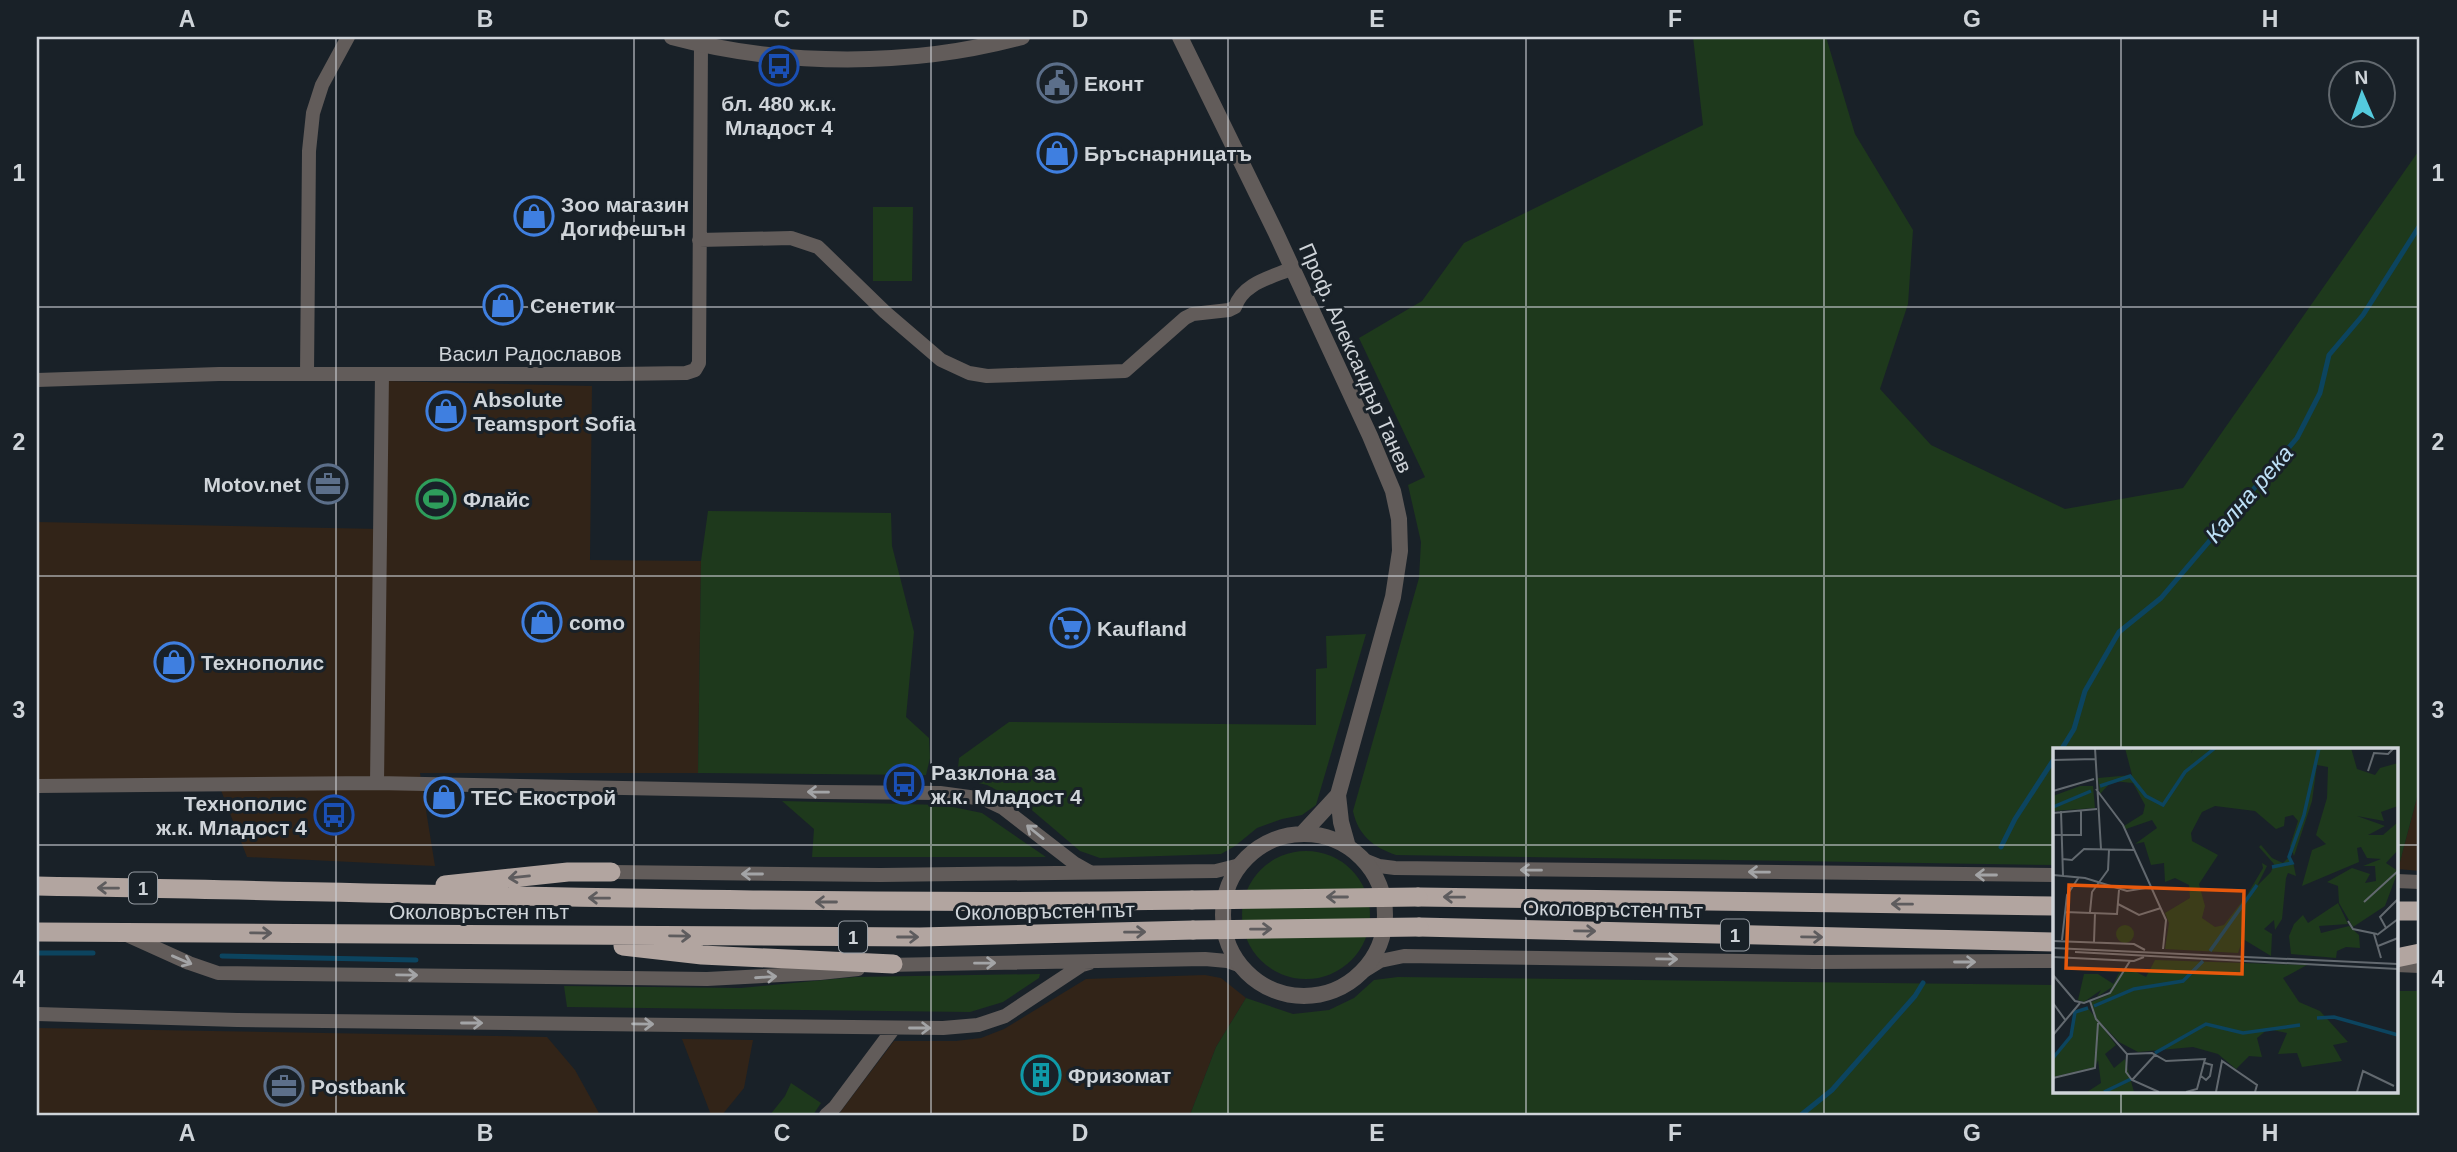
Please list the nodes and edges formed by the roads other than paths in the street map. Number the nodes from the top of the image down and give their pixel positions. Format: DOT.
graph roads {
  1 [pos="348,37"];
  2 [pos="672,37"];
  3 [pos="1022,37"];
  4 [pos="1180,37"];
  5 [pos="701,44"];
  6 [pos="699,240"];
  7 [pos="1293,268"];
  8 [pos="307,374"];
  9 [pos="382,374"];
  10 [pos="37,380"];
  11 [pos="377,783"];
  12 [pos="37,786"];
  13 [pos="1338,795"];
  14 [pos="1302,834"];
  15 [pos="1348,846"];
  16 [pos="1364,860"];
  17 [pos="1240,864"];
  18 [pos="611,872"];
  19 [pos="1090,872"];
  20 [pos="2053,875"];
  21 [pos="2398,881"];
  22 [pos="2420,882"];
  23 [pos="37,887"];
  24 [pos="364,893"];
  25 [pos="2053,906"];
  26 [pos="2398,911"];
  27 [pos="2420,911"];
  28 [pos="37,932"];
  29 [pos="119,932"];
  30 [pos="514,934"];
  31 [pos="2053,942"];
  32 [pos="2398,947"];
  33 [pos="2420,947"];
  34 [pos="2420,953"];
  35 [pos="2398,958"];
  36 [pos="1096,961"];
  37 [pos="2053,961"];
  38 [pos="892,964"];
  39 [pos="2398,965"];
  40 [pos="1241,966"];
  41 [pos="2420,966"];
  42 [pos="1359,974"];
  43 [pos="37,1014"];
  44 [pos="894,1028"];
  45 [pos="826,1115"];
  1 -- 8 [label="street"];
  2 -- 5 [label="street"];
  3 -- 5 [label="street"];
  4 -- 7 [label="street, Проф. Александър Танев"];
  5 -- 6 [label="street, Васил Радославов"];
  6 -- 7 [label="street"];
  6 -- 9 [label="street, Васил Радославов"];
  7 -- 13 [label="street, Проф. Александър Танев"];
  8 -- 9 [label="street, Васил Радославов"];
  8 -- 10 [label="street, Васил Радославов"];
  9 -- 11 [label="street"];
  11 -- 12 [label="street"];
  19 -- 11 [label="street, one-way"];
  13 -- 14 [label="street, Проф. Александър Танев"];
  13 -- 15 [label="street, Проф. Александър Танев"];
  14 -- 15 [label="street"];
  14 -- 17 [label="street"];
  15 -- 16 [label="street"];
  20 -- 16 [label="street, one-way"];
  16 -- 42 [label="street"];
  17 -- 19 [label="street"];
  17 -- 40 [label="street"];
  19 -- 18 [label="street, one-way"];
  18 -- 24 [label="highway, one-way"];
  21 -- 22 [label="street"];
  24 -- 23 [label="highway, Околовръстен път / 1, one-way"];
  25 -- 24 [label="highway, Околовръстен път / 1, one-way, bridge"];
  26 -- 27 [label="highway"];
  28 -- 29 [label="highway, Околовръстен път / 1"];
  29 -- 30 [label="highway, Околовръстен път / 1, one-way"];
  29 -- 38 [label="street, one-way"];
  30 -- 31 [label="highway, Околовръстен път / 1, one-way, bridge"];
  30 -- 38 [label="highway"];
  32 -- 33 [label="highway"];
  34 -- 35 [label="highway"];
  38 -- 36 [label="street, one-way"];
  36 -- 40 [label="street"];
  44 -- 36 [label="street, one-way"];
  42 -- 37 [label="street, one-way"];
  39 -- 41 [label="street"];
  40 -- 42 [label="street"];
  43 -- 44 [label="street, one-way"];
  44 -- 45 [label="street"];
}
